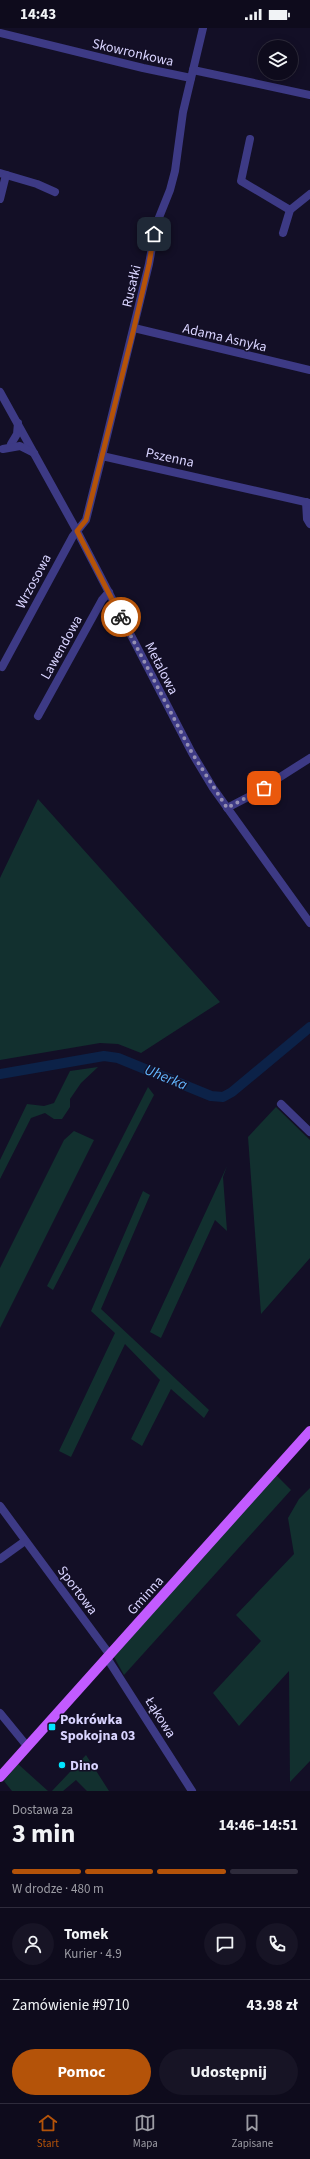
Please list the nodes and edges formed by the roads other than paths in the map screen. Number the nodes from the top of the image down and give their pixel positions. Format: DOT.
graph roads {
  1 [pos="203,28"];
  2 [pos="0,33"];
  3 [pos="192,74"];
  4 [pos="310,95"];
  5 [pos="250,139"];
  6 [pos="3,174"];
  7 [pos="55,192"];
  8 [pos="310,194"];
  9 [pos="0,199"];
  10 [pos="290,210"];
  11 [pos="283,233"];
  12 [pos="134,328"];
  13 [pos="310,370"];
  14 [pos="0,392"];
  15 [pos="18,423"];
  16 [pos="27,439"];
  17 [pos="11,444"];
  18 [pos="20,446"];
  19 [pos="1,450"];
  20 [pos="35,453"];
  21 [pos="102,456"];
  22 [pos="308,502"];
  23 [pos="310,524"];
  24 [pos="77,531"];
  25 [pos="109,592"];
  26 [pos="2,667"];
  27 [pos="38,716"];
  28 [pos="310,758"];
  29 [pos="227,808"];
  30 [pos="310,923"];
  31 [pos="281,1104"];
  32 [pos="310,1132"];
  33 [pos="310,1431"];
  34 [pos="0,1506"];
  35 [pos="26,1541"];
  36 [pos="0,1558"];
  37 [pos="109,1656"];
  38 [pos="0,1713"];
  39 [pos="27,1746"];
  40 [pos="0,1777"];
  41 [pos="192,1791"];
  1 -- 3 [label="street, Rusałki"];
  2 -- 3 [label="street, Skowronkowa"];
  3 -- 4 [label="street, Skowronkowa"];
  3 -- 12 [label="street, Rusałki"];
  5 -- 10 [label="street"];
  6 -- 7 [label="street"];
  6 -- 9 [label="street"];
  8 -- 10 [label="street"];
  10 -- 11 [label="street"];
  12 -- 13 [label="street, Adama Asnyka"];
  12 -- 21 [label="street, Rusałki"];
  14 -- 15 [label="street, Metalowa"];
  15 -- 16 [label="street, Metalowa"];
  15 -- 17 [label="street"];
  16 -- 17 [label="street"];
  16 -- 18 [label="street"];
  16 -- 20 [label="street, Metalowa"];
  17 -- 19 [label="street"];
  18 -- 19 [label="street"];
  18 -- 20 [label="street"];
  20 -- 24 [label="street, Metalowa"];
  21 -- 22 [label="street, Pszenna"];
  21 -- 24 [label="street"];
  22 -- 23 [label="street"];
  24 -- 25 [label="street, Metalowa"];
  24 -- 26 [label="street, Wrzosowa"];
  25 -- 27 [label="street, Lawendowa"];
  25 -- 29 [label="street, Metalowa"];
  28 -- 29 [label="street"];
  29 -- 30 [label="street, Metalowa"];
  31 -- 32 [label="street"];
  33 -- 37 [label="main road, Gminna"];
  34 -- 35 [label="street, Sportowa"];
  35 -- 36 [label="street"];
  35 -- 37 [label="street, Sportowa"];
  37 -- 39 [label="main road, Gminna"];
  37 -- 41 [label="street, Łąkowa"];
  38 -- 39 [label="street"];
  39 -- 40 [label="main road, Gminna"];
}
